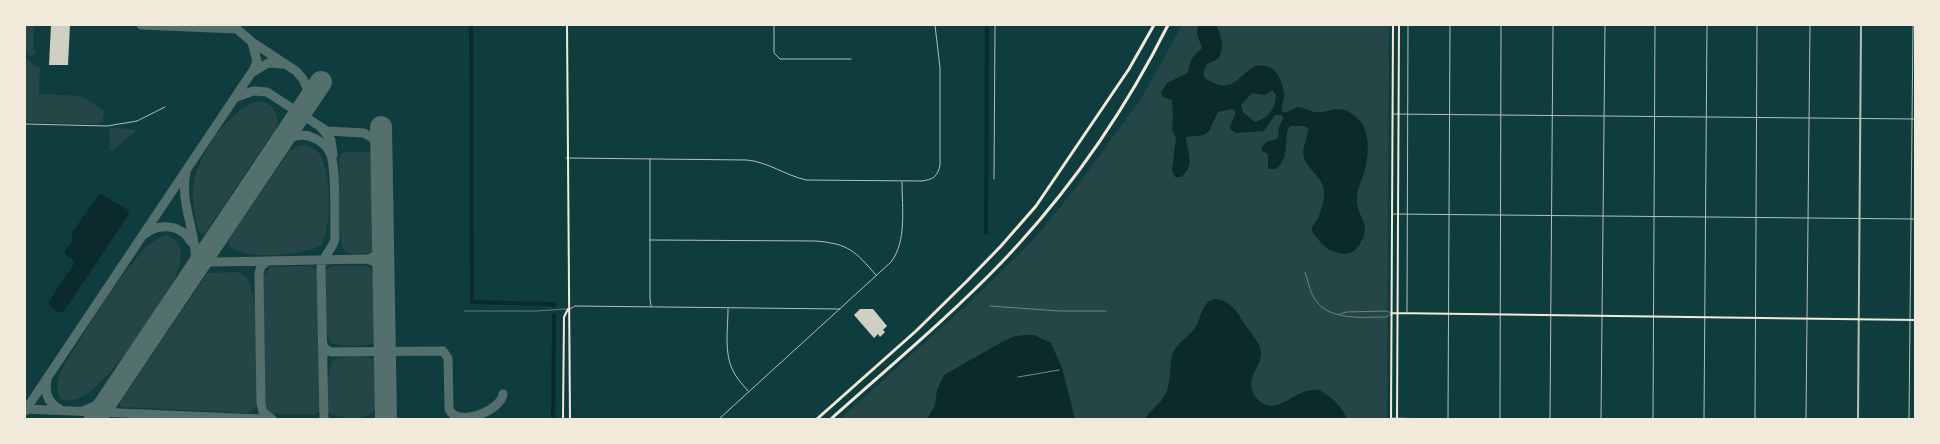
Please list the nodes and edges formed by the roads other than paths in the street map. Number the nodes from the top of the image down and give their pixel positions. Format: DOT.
graph roads {
  1 [pos="567,25"];
  2 [pos="774,25"];
  3 [pos="935,25"];
  4 [pos="995,25"];
  5 [pos="1154,25"];
  6 [pos="1168,25"];
  7 [pos="1394,25"];
  8 [pos="1399,25"];
  9 [pos="1408,25"];
  10 [pos="1450,25"];
  11 [pos="1501,25"];
  12 [pos="1553,25"];
  13 [pos="1605,25"];
  14 [pos="1655,25"];
  15 [pos="1707,25"];
  16 [pos="1758,25"];
  17 [pos="1810,25"];
  18 [pos="1861,25"];
  19 [pos="1913,25"];
  20 [pos="851,59"];
  21 [pos="165,108"];
  22 [pos="1393,114"];
  23 [pos="1399,114"];
  24 [pos="1408,114"];
  25 [pos="1450,114"];
  26 [pos="1501,115"];
  27 [pos="1552,115"];
  28 [pos="1603,115"];
  29 [pos="1655,116"];
  30 [pos="1706,117"];
  31 [pos="1757,117"];
  32 [pos="1808,118"];
  33 [pos="1860,118"];
  34 [pos="1912,119"];
  35 [pos="1915,119"];
  36 [pos="25,124"];
  37 [pos="566,158"];
  38 [pos="650,159"];
  39 [pos="994,179"];
  40 [pos="902,181"];
  41 [pos="1393,214"];
  42 [pos="1398,214"];
  43 [pos="1407,214"];
  44 [pos="1449,215"];
  45 [pos="1501,215"];
  46 [pos="1552,215"];
  47 [pos="1602,216"];
  48 [pos="1654,217"];
  49 [pos="1705,217"];
  50 [pos="1757,217"];
  51 [pos="1808,217"];
  52 [pos="1859,218"];
  53 [pos="1910,219"];
  54 [pos="1915,219"];
  55 [pos="650,240"];
  56 [pos="1305,272"];
  57 [pos="876,275"];
  58 [pos="990,306"];
  59 [pos="651,307"];
  60 [pos="728,308"];
  61 [pos="568,309"];
  62 [pos="841,309"];
  63 [pos="1106,311"];
  64 [pos="464,312"];
  65 [pos="1392,313"];
  66 [pos="1398,313"];
  67 [pos="1339,314"];
  68 [pos="1407,314"];
  69 [pos="1448,314"];
  70 [pos="1499,315"];
  71 [pos="1551,316"];
  72 [pos="1602,317"];
  73 [pos="1653,317"];
  74 [pos="1704,318"];
  75 [pos="1755,318"];
  76 [pos="1807,319"];
  77 [pos="1859,319"];
  78 [pos="1909,320"];
  79 [pos="1915,320"];
  80 [pos="748,392"];
  81 [pos="563,419"];
  82 [pos="570,419"];
  83 [pos="719,419"];
  84 [pos="817,419"];
  85 [pos="831,419"];
  86 [pos="1391,419"];
  87 [pos="1397,419"];
  88 [pos="1435,419"];
  89 [pos="1448,419"];
  90 [pos="1500,419"];
  91 [pos="1550,419"];
  92 [pos="1602,419"];
  93 [pos="1653,419"];
  94 [pos="1704,419"];
  95 [pos="1755,419"];
  96 [pos="1806,419"];
  97 [pos="1858,419"];
  98 [pos="1909,419"];
  1 -- 37 [label="main road"];
  2 -- 20 [label="street"];
  3 -- 40 [label="street"];
  4 -- 39 [label="street"];
  5 -- 84 [label="highway"];
  6 -- 85 [label="highway"];
  7 -- 22 [label="main road"];
  8 -- 23 [label="main road"];
  9 -- 24 [label="street"];
  10 -- 25 [label="street"];
  11 -- 26 [label="street"];
  12 -- 27 [label="street"];
  13 -- 28 [label="street"];
  14 -- 29 [label="street"];
  15 -- 30 [label="street"];
  16 -- 31 [label="street"];
  17 -- 32 [label="street"];
  18 -- 33 [label="street"];
  19 -- 34 [label="street"];
  21 -- 36 [label="street"];
  22 -- 23 [label="street"];
  22 -- 41 [label="main road"];
  23 -- 24 [label="street"];
  23 -- 42 [label="main road"];
  24 -- 25 [label="street"];
  24 -- 43 [label="street"];
  25 -- 26 [label="street"];
  25 -- 44 [label="street"];
  26 -- 27 [label="street"];
  26 -- 45 [label="street"];
  27 -- 28 [label="street"];
  27 -- 46 [label="street"];
  28 -- 29 [label="street"];
  28 -- 47 [label="street"];
  29 -- 30 [label="street"];
  29 -- 48 [label="street"];
  30 -- 31 [label="street"];
  30 -- 49 [label="street"];
  31 -- 32 [label="street"];
  31 -- 50 [label="street"];
  32 -- 33 [label="street"];
  32 -- 51 [label="street"];
  33 -- 34 [label="street"];
  33 -- 52 [label="street"];
  34 -- 35 [label="street"];
  34 -- 53 [label="street"];
  37 -- 38 [label="street"];
  37 -- 61 [label="main road"];
  38 -- 40 [label="street"];
  38 -- 55 [label="street"];
  40 -- 57 [label="street"];
  41 -- 42 [label="street"];
  41 -- 65 [label="main road"];
  42 -- 43 [label="street"];
  42 -- 66 [label="main road"];
  43 -- 44 [label="street"];
  43 -- 68 [label="street"];
  44 -- 45 [label="street"];
  44 -- 69 [label="street"];
  45 -- 46 [label="street"];
  45 -- 70 [label="street"];
  46 -- 47 [label="street"];
  46 -- 71 [label="street"];
  47 -- 48 [label="street"];
  47 -- 72 [label="street"];
  48 -- 49 [label="street"];
  48 -- 73 [label="street"];
  49 -- 50 [label="street"];
  49 -- 74 [label="street"];
  50 -- 51 [label="street"];
  50 -- 75 [label="street"];
  51 -- 52 [label="street"];
  51 -- 76 [label="street"];
  52 -- 53 [label="street"];
  52 -- 77 [label="street"];
  53 -- 54 [label="street"];
  53 -- 78 [label="street"];
  55 -- 57 [label="street"];
  55 -- 59 [label="street"];
  56 -- 67 [label="lane"];
  57 -- 62 [label="street"];
  58 -- 63 [label="lane"];
  59 -- 60 [label="street"];
  59 -- 61 [label="street"];
  60 -- 62 [label="street"];
  60 -- 80 [label="street"];
  61 -- 64 [label="lane"];
  61 -- 81 [label="main road"];
  61 -- 82 [label="main road"];
  62 -- 80 [label="street"];
  65 -- 66 [label="main road"];
  65 -- 67 [label="lane"];
  65 -- 67 [label="lane"];
  65 -- 86 [label="main road"];
  66 -- 68 [label="main road"];
  66 -- 87 [label="main road"];
  68 -- 69 [label="main road"];
  69 -- 70 [label="main road"];
  69 -- 89 [label="street"];
  70 -- 71 [label="main road"];
  70 -- 90 [label="street"];
  71 -- 72 [label="main road"];
  71 -- 91 [label="street"];
  72 -- 73 [label="main road"];
  72 -- 92 [label="street"];
  73 -- 74 [label="main road"];
  73 -- 93 [label="street"];
  74 -- 75 [label="main road"];
  74 -- 94 [label="street"];
  75 -- 76 [label="main road"];
  75 -- 95 [label="street"];
  76 -- 77 [label="main road"];
  76 -- 96 [label="street"];
  77 -- 78 [label="main road"];
  77 -- 97 [label="street"];
  78 -- 79 [label="main road"];
  78 -- 98 [label="street"];
  80 -- 83 [label="street"];
  86 -- 87 [label="street"];
  87 -- 88 [label="street"];
}
